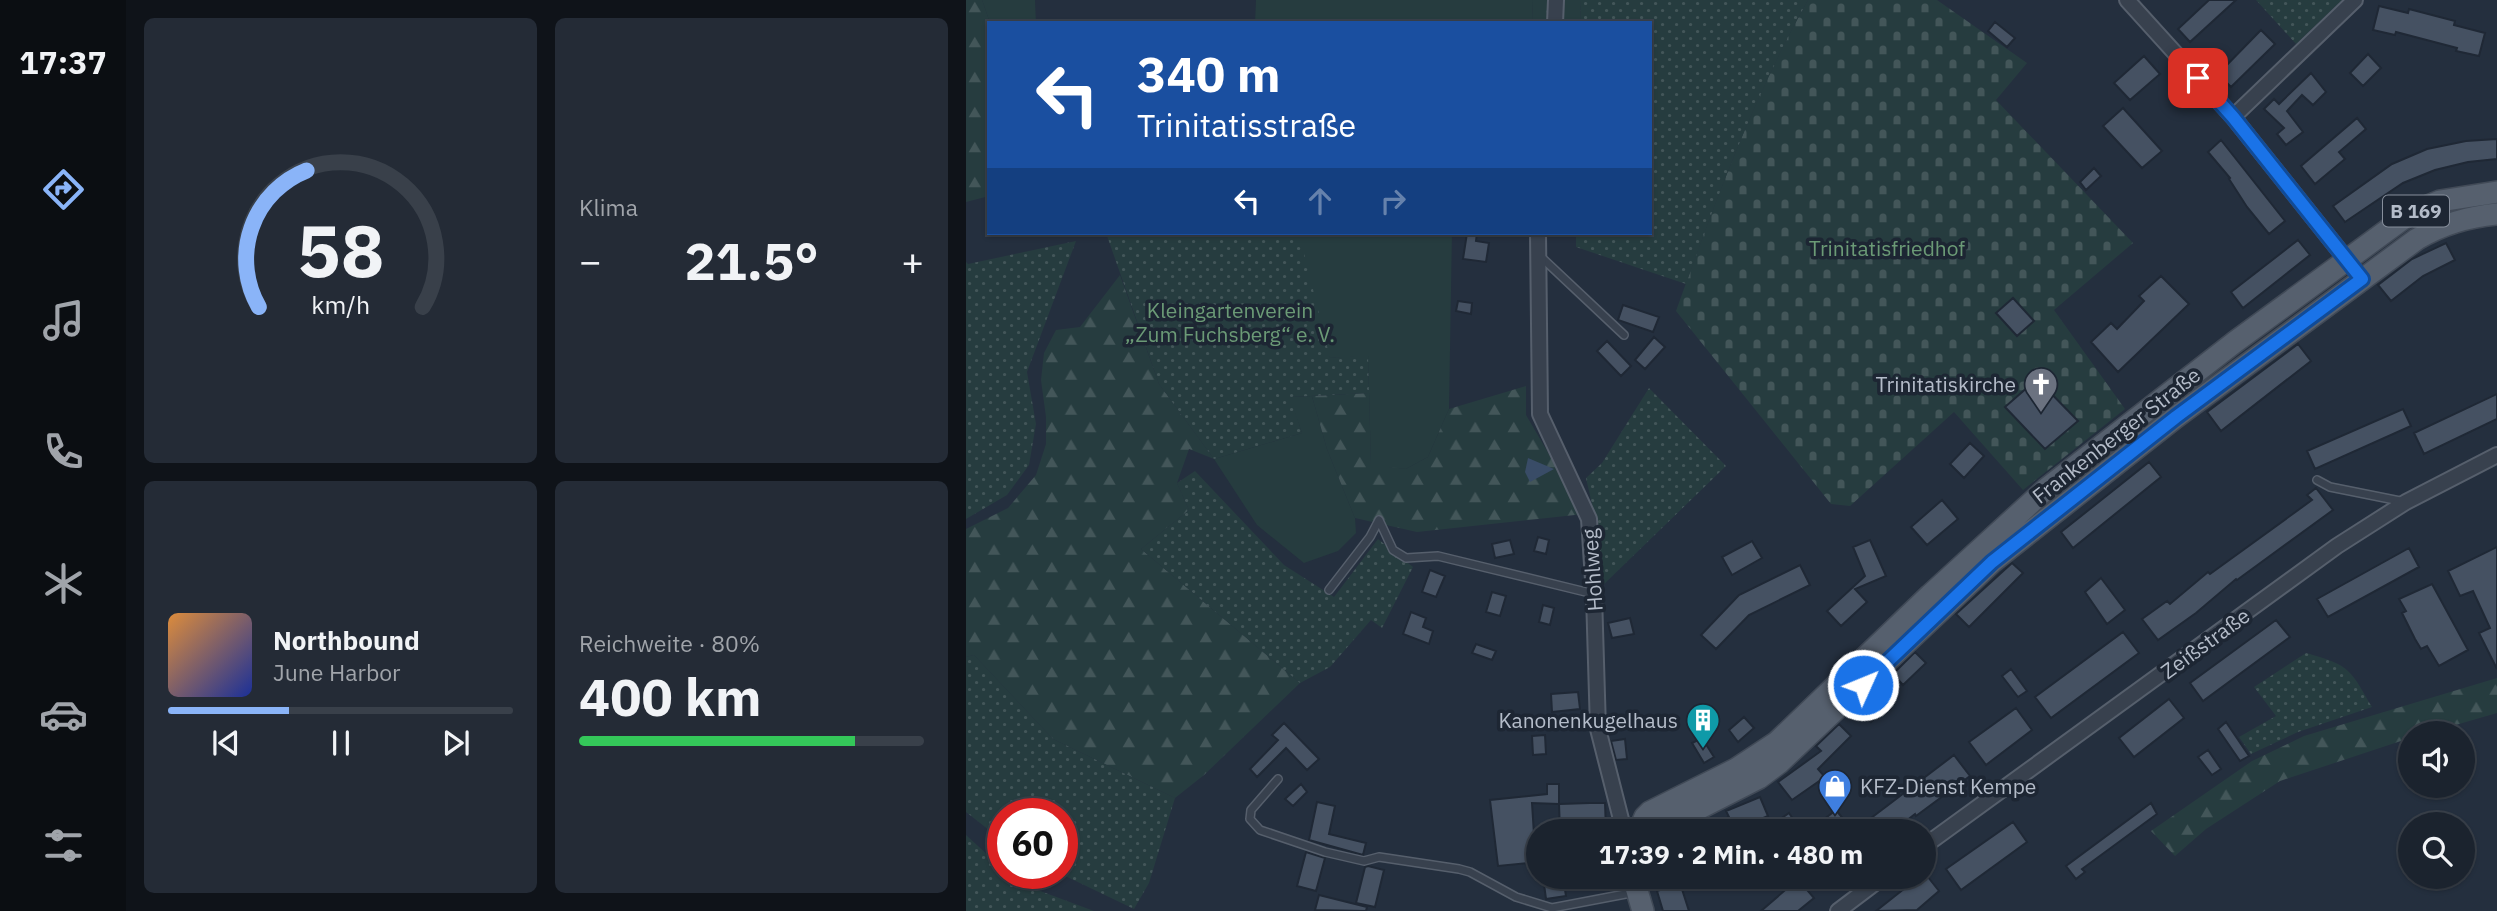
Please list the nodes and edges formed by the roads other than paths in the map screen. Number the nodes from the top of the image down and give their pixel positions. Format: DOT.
graph roads {
  1 [pos="1556,0"];
  2 [pos="2127,0"];
  3 [pos="2355,0"];
  4 [pos="1555,21"];
  5 [pos="2233,117"];
  6 [pos="2497,192"];
  7 [pos="2497,214"];
  8 [pos="1538,235"];
  9 [pos="1537,253"];
  10 [pos="2347,260"];
  11 [pos="2362,279"];
  12 [pos="1624,335"];
  13 [pos="2497,456"];
  14 [pos="2316,480"];
  15 [pos="2406,502"];
  16 [pos="1329,590"];
  17 [pos="1594,594"];
  18 [pos="1278,779"];
  19 [pos="1621,819"];
  20 [pos="1643,819"];
  21 [pos="1679,819"];
  22 [pos="1936,838"];
  23 [pos="1867,889"];
  24 [pos="1637,893"];
  25 [pos="1838,911"];
  1 -- 4 [label="street"];
  2 -- 5 [label="street"];
  3 -- 5 [label="street"];
  5 -- 10 [label="street"];
  6 -- 10 [label="main road, Frankenberger Straße / B 169"];
  7 -- 11 [label="main road, Frankenberger Straße / B 169"];
  8 -- 9 [label="street, Hohlweg"];
  9 -- 12 [label="lane"];
  9 -- 17 [label="street, Hohlweg"];
  10 -- 11 [label="street"];
  10 -- 20 [label="main road, Frankenberger Straße / B 169"];
  11 -- 21 [label="main road, Frankenberger Straße / B 169"];
  13 -- 15 [label="street, Zeißstraße"];
  14 -- 15 [label="lane"];
  15 -- 22 [label="street, Zeißstraße"];
  16 -- 17 [label="lane"];
  17 -- 19 [label="street, Hohlweg"];
  18 -- 24 [label="lane"];
  23 -- 25 [label="street"];
}
